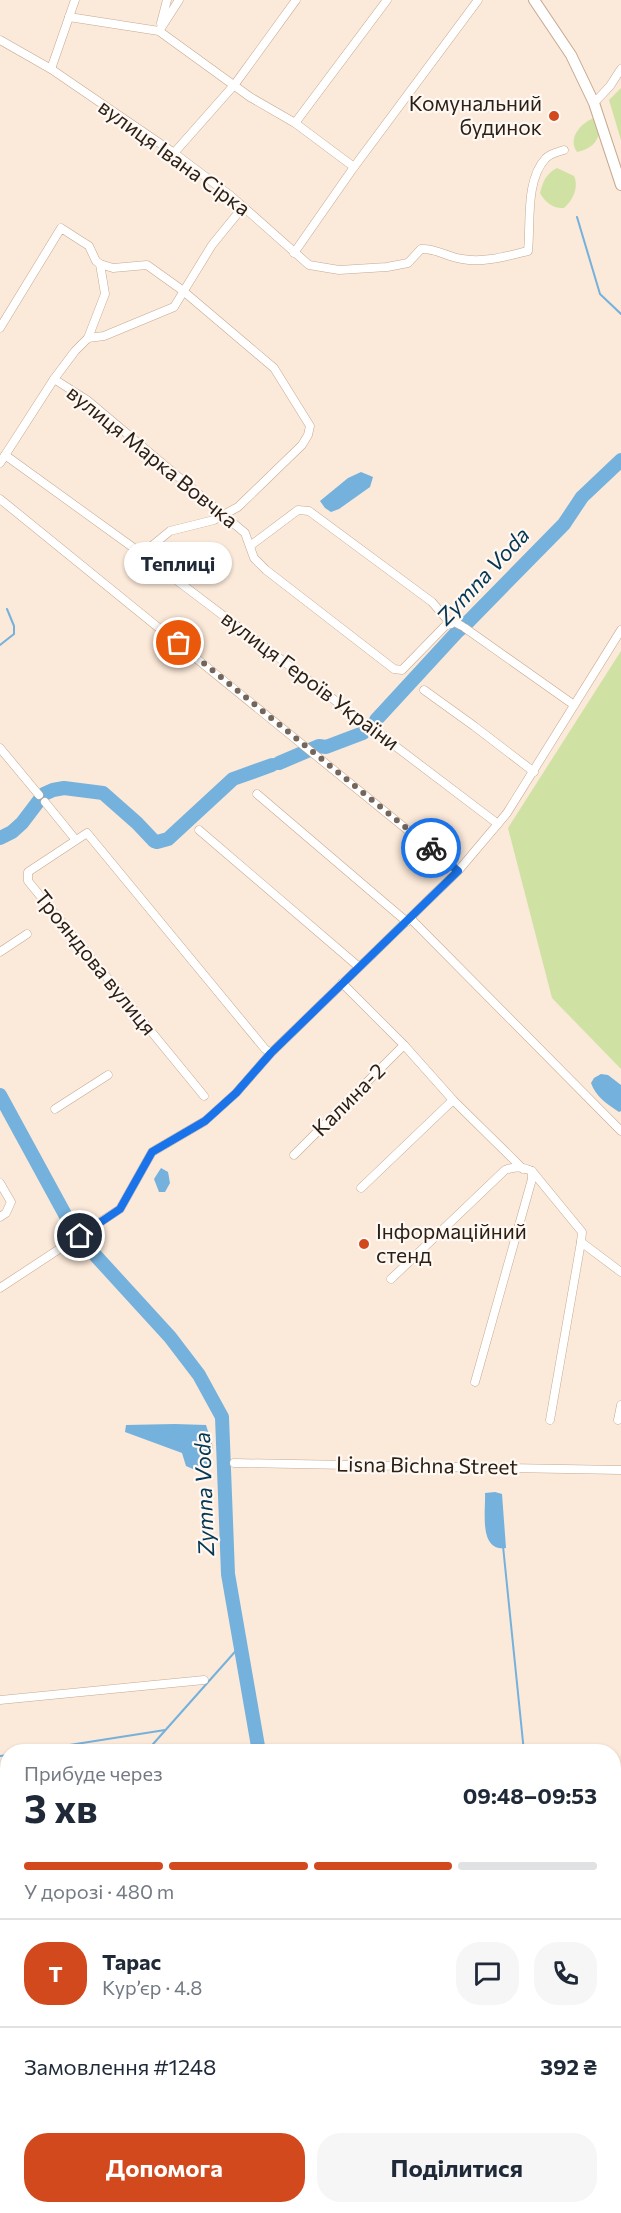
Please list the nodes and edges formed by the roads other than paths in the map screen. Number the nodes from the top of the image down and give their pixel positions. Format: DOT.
graph roads {
  1 [pos="75,0"];
  2 [pos="167,0"];
  3 [pos="179,0"];
  4 [pos="296,0"];
  5 [pos="387,0"];
  6 [pos="478,0"];
  7 [pos="534,0"];
  8 [pos="69,17"];
  9 [pos="159,31"];
  10 [pos="0,40"];
  11 [pos="51,69"];
  12 [pos="621,69"];
  13 [pos="235,84"];
  14 [pos="594,103"];
  15 [pos="295,123"];
  16 [pos="564,150"];
  17 [pos="174,153"];
  18 [pos="354,167"];
  19 [pos="621,185"];
  20 [pos="243,207"];
  21 [pos="294,253"];
  22 [pos="100,264"];
  23 [pos="182,290"];
  24 [pos="0,328"];
  25 [pos="88,338"];
  26 [pos="54,379"];
  27 [pos="5,455"];
  28 [pos="0,463"];
  29 [pos="0,499"];
  30 [pos="225,515"];
  31 [pos="250,546"];
  32 [pos="142,554"];
  33 [pos="451,624"];
  34 [pos="621,630"];
  35 [pos="424,690"];
  36 [pos="574,705"];
  37 [pos="0,748"];
  38 [pos="534,772"];
  39 [pos="257,794"];
  40 [pos="39,795"];
  41 [pos="45,802"];
  42 [pos="498,824"];
  43 [pos="199,830"];
  44 [pos="75,839"];
  45 [pos="458,871"];
  46 [pos="409,920"];
  47 [pos="27,934"];
  48 [pos="0,952"];
  49 [pos="359,967"];
  50 [pos="342,983"];
  51 [pos="404,1045"];
  52 [pos="271,1053"];
  53 [pos="108,1075"];
  54 [pos="204,1096"];
  55 [pos="453,1100"];
  56 [pos="55,1109"];
  57 [pos="621,1131"];
  58 [pos="294,1155"];
  59 [pos="522,1167"];
  60 [pos="532,1175"];
  61 [pos="0,1183"];
  62 [pos="362,1188"];
  63 [pos="0,1217"];
  64 [pos="581,1242"];
  65 [pos="621,1272"];
  66 [pos="391,1279"];
  67 [pos="0,1288"];
  68 [pos="475,1382"];
  69 [pos="621,1405"];
  70 [pos="550,1420"];
  71 [pos="618,1420"];
  72 [pos="234,1463"];
  73 [pos="621,1470"];
  74 [pos="204,1680"];
  75 [pos="0,1700"];
  1 -- 8 [label="street"];
  2 -- 9 [label="street"];
  3 -- 9 [label="street"];
  4 -- 13 [label="street"];
  5 -- 15 [label="street"];
  6 -- 18 [label="street"];
  7 -- 14 [label="street"];
  8 -- 9 [label="street"];
  8 -- 11 [label="street"];
  9 -- 13 [label="street"];
  10 -- 11 [label="street, вулиця Івана Сірка"];
  11 -- 17 [label="street, вулиця Івана Сірка"];
  12 -- 14 [label="street"];
  13 -- 15 [label="street"];
  13 -- 17 [label="street"];
  14 -- 19 [label="street"];
  15 -- 18 [label="street"];
  16 -- 21 [label="street, вулиця Івана Сірка"];
  17 -- 20 [label="street, вулиця Івана Сірка"];
  18 -- 21 [label="street"];
  20 -- 21 [label="street, вулиця Івана Сірка"];
  20 -- 23 [label="street"];
  22 -- 23 [label="street"];
  22 -- 24 [label="street"];
  22 -- 25 [label="street"];
  23 -- 25 [label="street"];
  23 -- 30 [label="street"];
  25 -- 26 [label="street"];
  26 -- 27 [label="street"];
  26 -- 30 [label="street, вулиця Марка Вовчка"];
  27 -- 28 [label="street"];
  27 -- 32 [label="street, вулиця Героїв України"];
  29 -- 45 [label="street"];
  30 -- 31 [label="street, вулиця Марка Вовчка"];
  30 -- 32 [label="street"];
  31 -- 33 [label="street"];
  31 -- 33 [label="street, вулиця Марка Вовчка"];
  32 -- 42 [label="street, вулиця Героїв України"];
  33 -- 36 [label="street"];
  34 -- 36 [label="street"];
  35 -- 38 [label="street"];
  36 -- 38 [label="street"];
  37 -- 40 [label="street"];
  38 -- 42 [label="street"];
  39 -- 46 [label="street"];
  41 -- 44 [label="street"];
  42 -- 45 [label="street"];
  43 -- 49 [label="street"];
  44 -- 52 [label="street"];
  44 -- 54 [label="street, Трояндова вулиця"];
  45 -- 46 [label="street"];
  46 -- 49 [label="street"];
  46 -- 57 [label="street"];
  47 -- 48 [label="street"];
  49 -- 50 [label="street"];
  50 -- 51 [label="street"];
  50 -- 52 [label="street"];
  51 -- 55 [label="street"];
  51 -- 58 [label="street, Калина-2"];
  52 -- 67 [label="street"];
  53 -- 56 [label="street"];
  55 -- 59 [label="street"];
  55 -- 62 [label="street"];
  59 -- 60 [label="street"];
  59 -- 66 [label="street"];
  60 -- 64 [label="street"];
  60 -- 68 [label="street"];
  61 -- 63 [label="street"];
  64 -- 65 [label="street"];
  64 -- 70 [label="street"];
  69 -- 71 [label="street"];
  72 -- 73 [label="street, Lisna Bichna Street"];
  74 -- 75 [label="street"];
}
